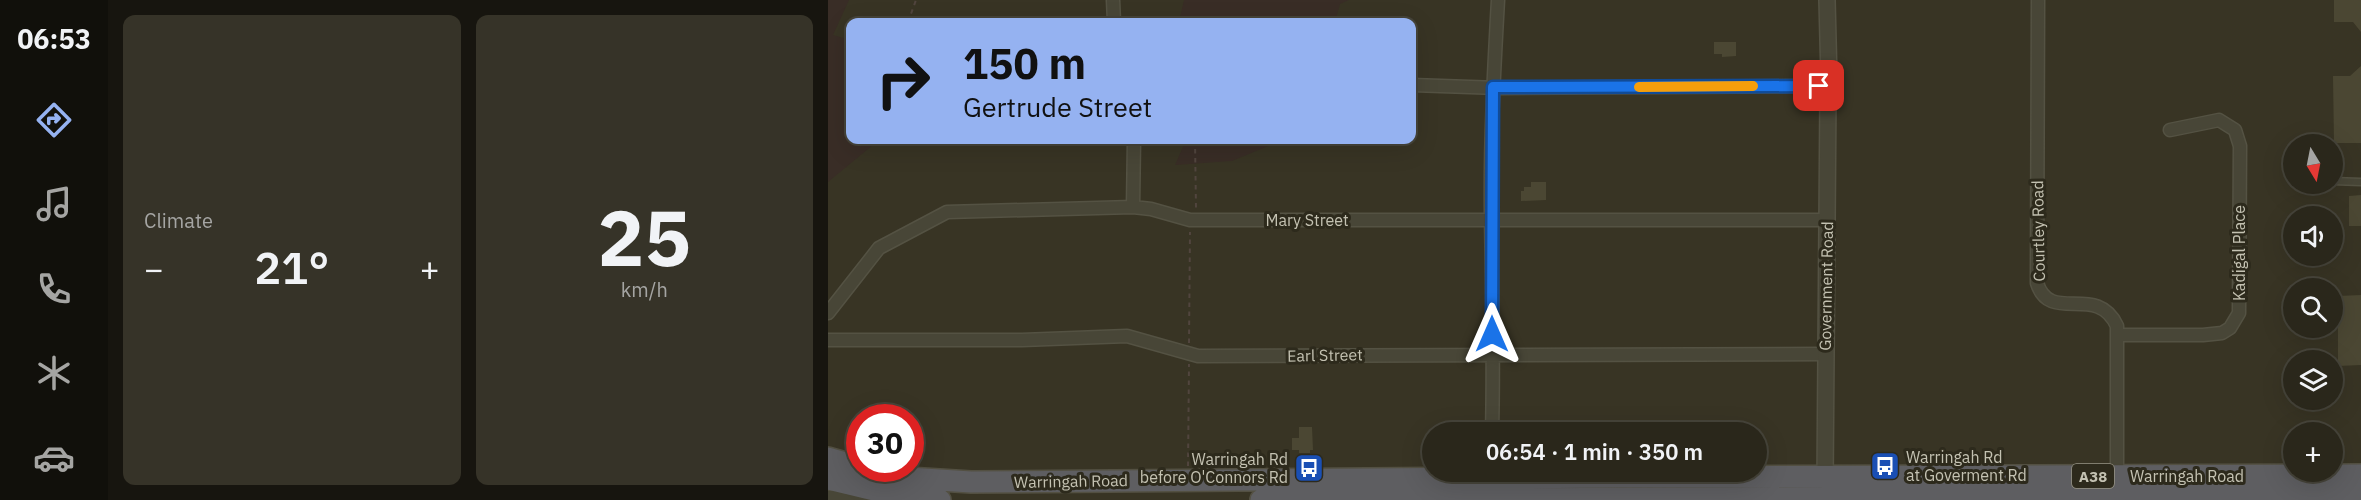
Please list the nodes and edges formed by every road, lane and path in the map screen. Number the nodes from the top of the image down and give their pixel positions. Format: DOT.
graph roads {
  1 [pos="916,0"];
  2 [pos="1113,0"];
  3 [pos="1498,0"];
  4 [pos="1827,0"];
  5 [pos="2038,0"];
  6 [pos="909,18"];
  7 [pos="1114,18"];
  8 [pos="1416,85"];
  9 [pos="1493,87"];
  10 [pos="1825,87"];
  11 [pos="2170,130"];
  12 [pos="1134,144"];
  13 [pos="1195,144"];
  14 [pos="2343,181"];
  15 [pos="2361,182"];
  16 [pos="1133,207"];
  17 [pos="1196,220"];
  18 [pos="1827,220"];
  19 [pos="1491,221"];
  20 [pos="828,313"];
  21 [pos="2117,335"];
  22 [pos="828,340"];
  23 [pos="1492,354"];
  24 [pos="1826,354"];
  25 [pos="1492,422"];
  26 [pos="828,458"];
  27 [pos="846,464"];
  28 [pos="1422,475"];
  29 [pos="2361,475"];
  30 [pos="2117,476"];
  31 [pos="828,479"];
  32 [pos="924,479"];
  33 [pos="1639,482"];
  34 [pos="1825,492"];
  35 [pos="895,495"];
  36 [pos="2361,495"];
  37 [pos="828,497"];
  38 [pos="1390,499"];
  39 [pos="1443,499"];
  40 [pos="1529,499"];
  41 [pos="1566,499"];
  42 [pos="940,500"];
  43 [pos="1261,500"];
  1 -- 6 [label="path"];
  2 -- 7 [label="street"];
  3 -- 9 [label="street"];
  4 -- 10 [label="street, Government Road"];
  5 -- 21 [label="street, Courtley Road"];
  8 -- 9 [label="street"];
  9 -- 10 [label="street"];
  9 -- 19 [label="street"];
  10 -- 18 [label="street, Government Road"];
  11 -- 21 [label="street, Kadigal Place"];
  12 -- 16 [label="street"];
  13 -- 17 [label="path"];
  14 -- 15 [label="lane"];
  16 -- 17 [label="street, Mary Street"];
  16 -- 20 [label="street, Mary Street"];
  17 -- 19 [label="street, Mary Street"];
  18 -- 19 [label="street, Mary Street"];
  18 -- 24 [label="street, Government Road"];
  19 -- 23 [label="street"];
  21 -- 30 [label="street, Courtley Road"];
  22 -- 23 [label="street, Earl Street"];
  23 -- 24 [label="street, Earl Street"];
  23 -- 25 [label="street"];
  24 -- 34 [label="street, Government Road"];
  26 -- 27 [label="highway, Warringah Road / A38"];
  28 -- 32 [label="highway, Warringah Road / A38"];
  29 -- 30 [label="highway, Warringah Road / A38"];
  30 -- 34 [label="highway, Warringah Road / A38"];
  31 -- 35 [label="highway"];
  33 -- 34 [label="highway, Warringah Road / A38"];
  34 -- 36 [label="highway, Warringah Road / A38"];
  34 -- 41 [label="highway, Warringah Road / A38"];
  35 -- 37 [label="street"];
  35 -- 42 [label="highway"];
  38 -- 39 [label="highway, Warringah Road / A38"];
  38 -- 43 [label="highway, Warringah Road / A38"];
  39 -- 40 [label="highway, Warringah Road / A38"];
  40 -- 41 [label="highway, Warringah Road / A38"];
}
